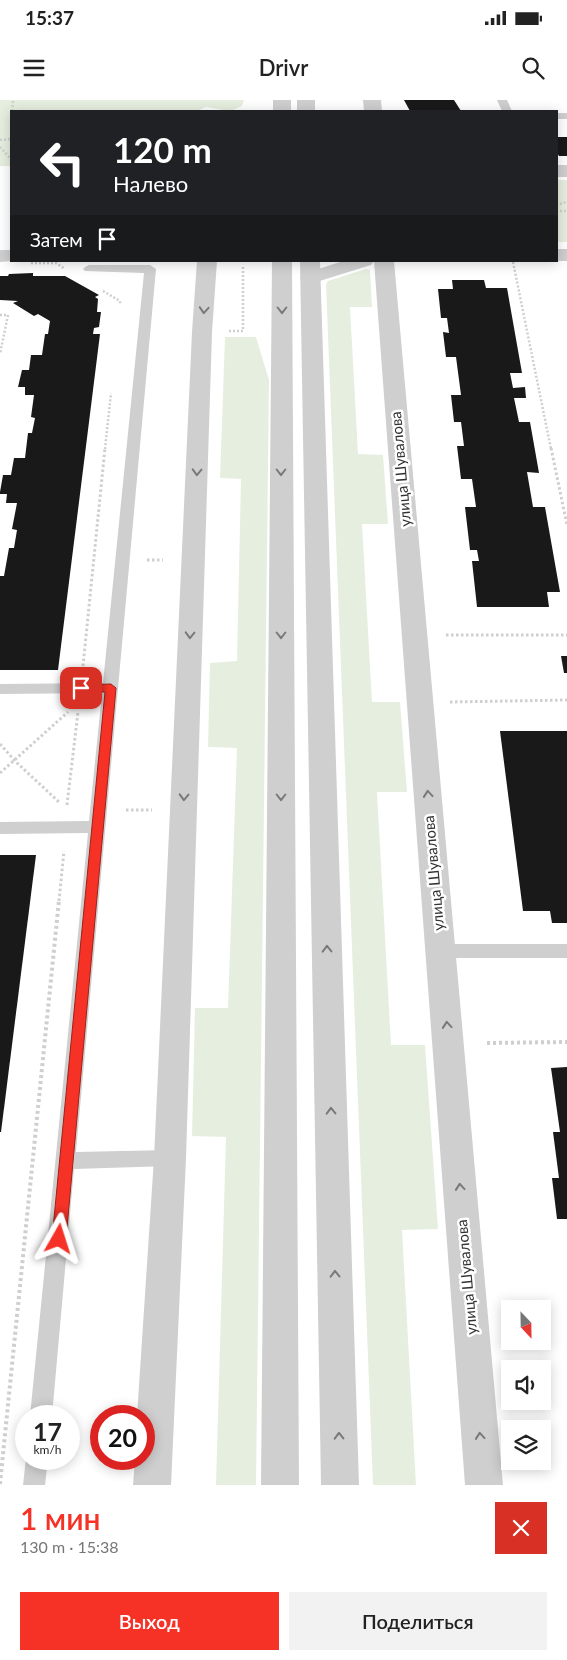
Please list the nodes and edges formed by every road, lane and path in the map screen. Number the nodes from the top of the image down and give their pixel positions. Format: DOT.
graph roads {
  1 [pos="0,147"];
  2 [pos="10,158"];
  3 [pos="38,262"];
  4 [pos="207,262"];
  5 [pos="282,262"];
  6 [pos="358,262"];
  7 [pos="384,262"];
  8 [pos="513,262"];
  9 [pos="89,269"];
  10 [pos="310,270"];
  11 [pos="71,272"];
  12 [pos="95,286"];
  13 [pos="120,311"];
  14 [pos="0,315"];
  15 [pos="0,354"];
  16 [pos="112,388"];
  17 [pos="567,525"];
  18 [pos="444,635"];
  19 [pos="567,635"];
  20 [pos="111,688"];
  21 [pos="0,689"];
  22 [pos="80,695"];
  23 [pos="567,700"];
  24 [pos="440,702"];
  25 [pos="0,744"];
  26 [pos="15,761"];
  27 [pos="0,773"];
  28 [pos="97,827"];
  29 [pos="0,828"];
  30 [pos="67,828"];
  31 [pos="440,951"];
  32 [pos="567,952"];
  33 [pos="567,1042"];
  34 [pos="487,1043"];
  35 [pos="170,1158"];
  36 [pos="66,1161"];
  37 [pos="42,1405"];
  38 [pos="36,1470"];
  39 [pos="0,1484"];
  40 [pos="34,1485"];
  41 [pos="152,1485"];
  42 [pos="280,1485"];
  43 [pos="340,1485"];
  44 [pos="484,1485"];
  1 -- 2 [label="path"];
  3 -- 11 [label="path"];
  4 -- 35 [label="street, one-way"];
  5 -- 42 [label="street, one-way"];
  6 -- 10 [label="street"];
  31 -- 7 [label="street, улица Шувалова, one-way"];
  8 -- 17 [label="path"];
  9 -- 20 [label="lane"];
  43 -- 10 [label="street, one-way"];
  12 -- 13 [label="path"];
  14 -- 15 [label="path"];
  16 -- 22 [label="path"];
  18 -- 19 [label="path"];
  20 -- 22 [label="lane"];
  20 -- 28 [label="lane"];
  21 -- 22 [label="lane"];
  22 -- 26 [label="path"];
  22 -- 26 [label="path"];
  23 -- 24 [label="path"];
  25 -- 26 [label="path"];
  26 -- 27 [label="path"];
  28 -- 30 [label="lane"];
  28 -- 36 [label="lane"];
  29 -- 30 [label="lane"];
  30 -- 39 [label="path"];
  31 -- 32 [label="lane"];
  44 -- 31 [label="street, улица Шувалова, one-way"];
  33 -- 34 [label="path"];
  35 -- 36 [label="lane"];
  35 -- 41 [label="street"];
  36 -- 37 [label="lane"];
  38 -- 40 [label="lane"];
}
